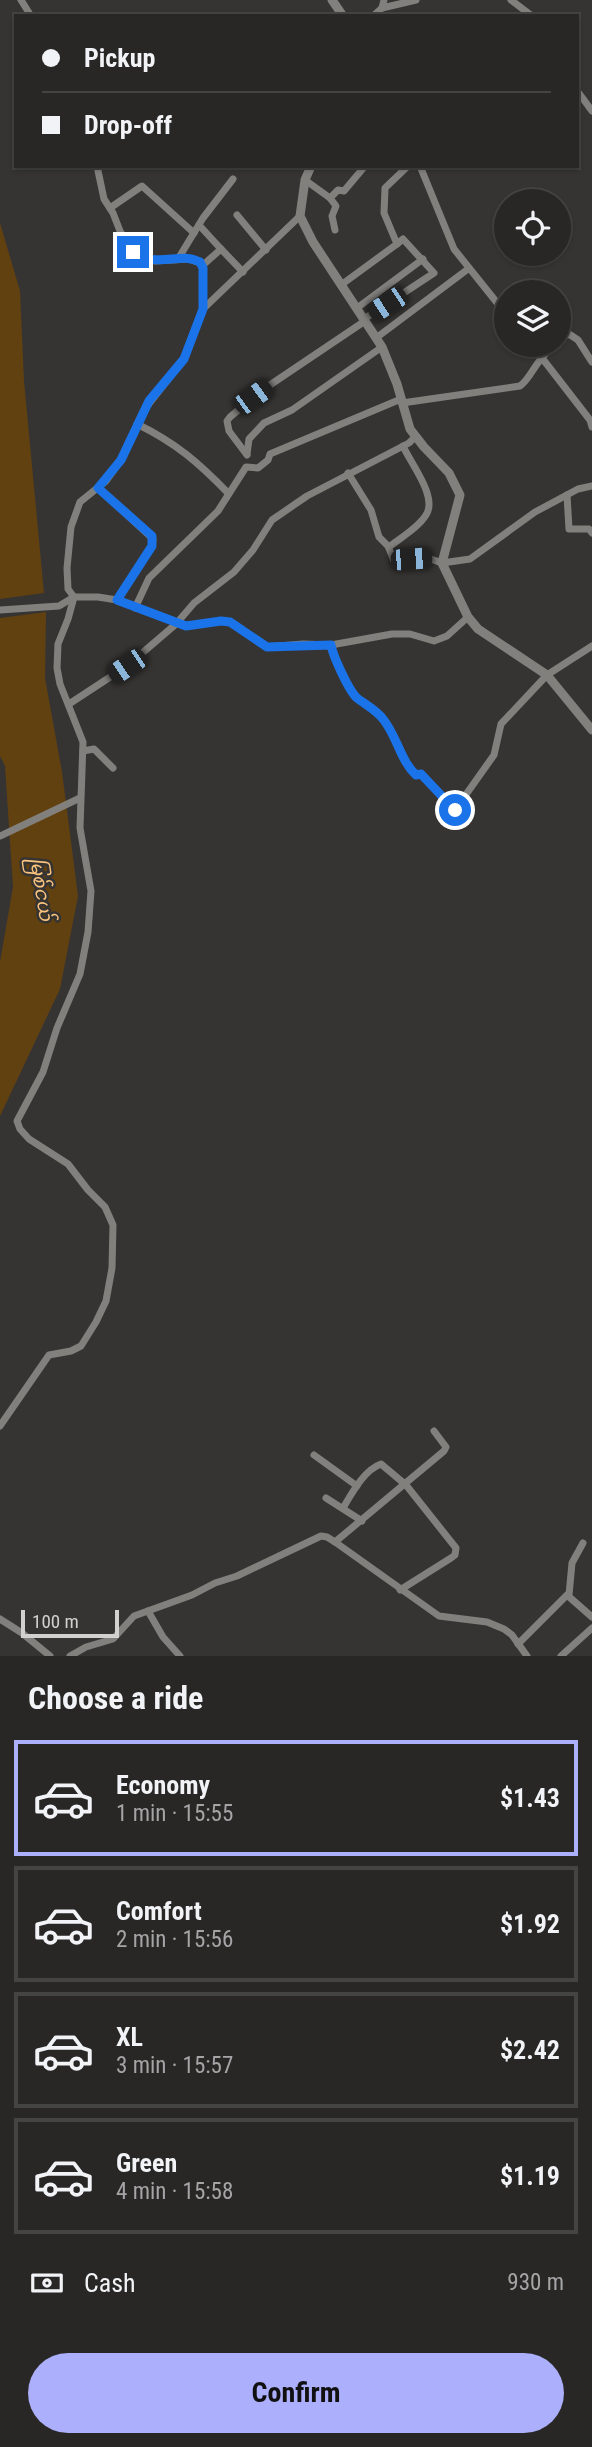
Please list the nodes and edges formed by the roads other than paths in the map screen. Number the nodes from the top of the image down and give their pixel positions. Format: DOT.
graph roads {
  1 [pos="416,0"];
  2 [pos="511,0"];
  3 [pos="383,4"];
  4 [pos="529,14"];
  5 [pos="579,93"];
  6 [pos="592,111"];
  7 [pos="97,168"];
  8 [pos="310,168"];
  9 [pos="363,168"];
  10 [pos="406,168"];
  11 [pos="421,168"];
  12 [pos="233,179"];
  13 [pos="305,180"];
  14 [pos="330,198"];
  15 [pos="110,208"];
  16 [pos="237,215"];
  17 [pos="300,216"];
  18 [pos="199,225"];
  19 [pos="335,230"];
  20 [pos="194,233"];
  21 [pos="397,244"];
  22 [pos="220,248"];
  23 [pos="266,250"];
  24 [pos="178,259"];
  25 [pos="423,259"];
  26 [pos="202,266"];
  27 [pos="468,269"];
  28 [pos="243,272"];
  29 [pos="341,285"];
  30 [pos="494,300"];
  31 [pos="356,308"];
  32 [pos="203,309"];
  33 [pos="365,320"];
  34 [pos="571,335"];
  35 [pos="379,343"];
  36 [pos="542,358"];
  37 [pos="592,362"];
  38 [pos="402,401"];
  39 [pos="137,424"];
  40 [pos="592,427"];
  41 [pos="415,436"];
  42 [pos="403,446"];
  43 [pos="247,455"];
  44 [pos="246,467"];
  45 [pos="348,474"];
  46 [pos="592,486"];
  47 [pos="98,488"];
  48 [pos="228,493"];
  49 [pos="567,495"];
  50 [pos="592,533"];
  51 [pos="389,547"];
  52 [pos="442,563"];
  53 [pos="74,597"];
  54 [pos="117,600"];
  55 [pos="135,608"];
  56 [pos="0,610"];
  57 [pos="468,617"];
  58 [pos="176,624"];
  59 [pos="331,645"];
  60 [pos="592,646"];
  61 [pos="547,676"];
  62 [pos="69,704"];
  63 [pos="592,730"];
  64 [pos="83,751"];
  65 [pos="113,768"];
  66 [pos="80,798"];
  67 [pos="0,836"];
  68 [pos="0,1426"];
  69 [pos="434,1431"];
  70 [pos="314,1455"];
  71 [pos="405,1485"];
  72 [pos="357,1486"];
  73 [pos="326,1498"];
  74 [pos="343,1508"];
  75 [pos="362,1521"];
  76 [pos="335,1542"];
  77 [pos="583,1543"];
  78 [pos="400,1590"];
  79 [pos="569,1595"];
  80 [pos="148,1611"];
  81 [pos="592,1618"];
  82 [pos="0,1619"];
  83 [pos="592,1628"];
  84 [pos="518,1644"];
  85 [pos="50,1656"];
  86 [pos="71,1656"];
  87 [pos="180,1656"];
  88 [pos="527,1656"];
  89 [pos="561,1656"];
  1 -- 3 [label="street"];
  2 -- 4 [label="street"];
  5 -- 6 [label="street"];
  7 -- 15 [label="street"];
  8 -- 13 [label="street"];
  9 -- 14 [label="street"];
  10 -- 21 [label="street"];
  11 -- 27 [label="street"];
  12 -- 18 [label="street"];
  13 -- 14 [label="street"];
  13 -- 17 [label="street"];
  14 -- 19 [label="street"];
  15 -- 20 [label="street"];
  15 -- 24 [label="street"];
  16 -- 23 [label="street"];
  17 -- 23 [label="street"];
  17 -- 29 [label="street"];
  18 -- 20 [label="street"];
  18 -- 22 [label="street"];
  20 -- 24 [label="street"];
  21 -- 25 [label="street"];
  21 -- 29 [label="street"];
  22 -- 26 [label="street"];
  22 -- 28 [label="street"];
  23 -- 28 [label="street"];
  24 -- 26 [label="street"];
  25 -- 31 [label="street"];
  25 -- 33 [label="street"];
  26 -- 32 [label="street"];
  27 -- 30 [label="street"];
  27 -- 35 [label="street"];
  28 -- 32 [label="street"];
  29 -- 31 [label="street"];
  31 -- 33 [label="street"];
  32 -- 39 [label="street"];
  33 -- 35 [label="street"];
  33 -- 43 [label="street"];
  34 -- 37 [label="street"];
  35 -- 38 [label="street"];
  35 -- 43 [label="street"];
  36 -- 38 [label="street"];
  36 -- 40 [label="street"];
  38 -- 41 [label="street"];
  38 -- 44 [label="street"];
  39 -- 47 [label="street"];
  39 -- 48 [label="street"];
  41 -- 42 [label="street"];
  41 -- 52 [label="street"];
  42 -- 45 [label="street"];
  42 -- 51 [label="street"];
  43 -- 44 [label="street"];
  44 -- 48 [label="street"];
  45 -- 51 [label="street"];
  45 -- 58 [label="street"];
  46 -- 49 [label="street"];
  47 -- 53 [label="street"];
  47 -- 54 [label="street"];
  48 -- 55 [label="street"];
  49 -- 50 [label="street"];
  49 -- 52 [label="street"];
  51 -- 52 [label="street"];
  52 -- 57 [label="street"];
  53 -- 54 [label="street"];
  53 -- 56 [label="street"];
  53 -- 62 [label="street"];
  54 -- 55 [label="street"];
  55 -- 58 [label="street"];
  57 -- 59 [label="street"];
  57 -- 61 [label="street"];
  58 -- 59 [label="street"];
  58 -- 62 [label="street"];
  59 -- 61 [label="street"];
  60 -- 61 [label="street"];
  61 -- 63 [label="street"];
  62 -- 64 [label="street"];
  64 -- 65 [label="street"];
  64 -- 66 [label="street"];
  66 -- 67 [label="street"];
  66 -- 68 [label="street"];
  69 -- 71 [label="street"];
  70 -- 72 [label="street"];
  71 -- 72 [label="street"];
  71 -- 75 [label="street"];
  71 -- 78 [label="street"];
  72 -- 74 [label="street"];
  73 -- 74 [label="street"];
  74 -- 75 [label="street"];
  75 -- 76 [label="street"];
  76 -- 78 [label="street"];
  76 -- 80 [label="street"];
  77 -- 79 [label="street"];
  78 -- 84 [label="street"];
  79 -- 81 [label="street"];
  79 -- 84 [label="street"];
  80 -- 86 [label="street"];
  80 -- 87 [label="street"];
  82 -- 85 [label="street"];
  83 -- 89 [label="street"];
  84 -- 88 [label="street"];
}
